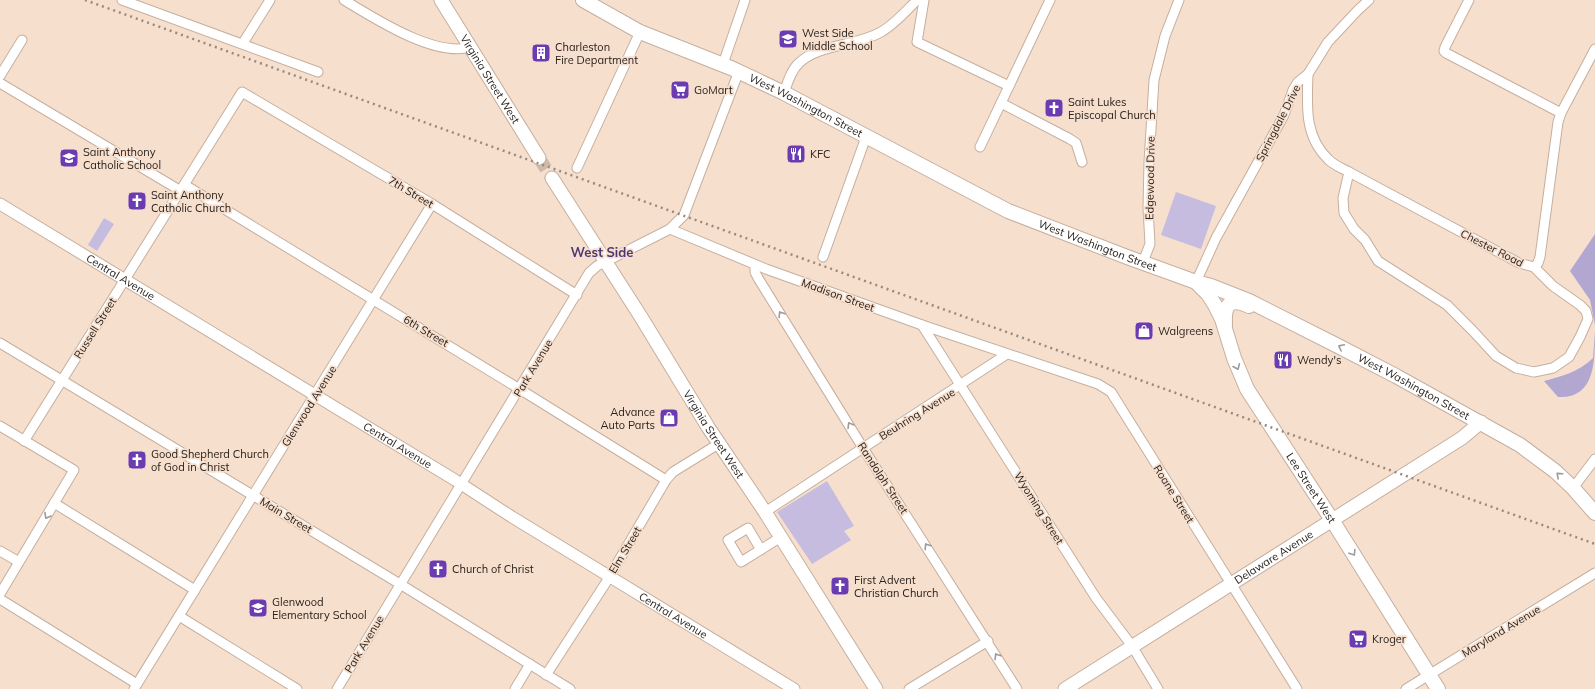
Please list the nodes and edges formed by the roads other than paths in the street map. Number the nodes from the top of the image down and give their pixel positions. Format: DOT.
graph roads {
  1 [pos="122,0"];
  2 [pos="344,0"];
  3 [pos="441,0"];
  4 [pos="583,0"];
  5 [pos="745,0"];
  6 [pos="918,0"];
  7 [pos="924,0"];
  8 [pos="1050,0"];
  9 [pos="1179,0"];
  10 [pos="1369,0"];
  11 [pos="1469,0"];
  12 [pos="266,1"];
  13 [pos="640,32"];
  14 [pos="22,40"];
  15 [pos="243,43"];
  16 [pos="471,48"];
  17 [pos="1595,48"];
  18 [pos="723,64"];
  19 [pos="2,70"];
  20 [pos="739,71"];
  21 [pos="318,72"];
  22 [pos="1308,74"];
  23 [pos="0,84"];
  24 [pos="1009,86"];
  25 [pos="242,92"];
  26 [pos="784,93"];
  27 [pos="1001,103"];
  28 [pos="1561,113"];
  29 [pos="866,137"];
  30 [pos="980,147"];
  31 [pos="539,158"];
  32 [pos="1082,162"];
  33 [pos="577,168"];
  34 [pos="1349,172"];
  35 [pos="552,178"];
  36 [pos="183,188"];
  37 [pos="0,204"];
  38 [pos="432,204"];
  39 [pos="670,230"];
  40 [pos="823,256"];
  41 [pos="606,262"];
  42 [pos="1143,262"];
  43 [pos="755,265"];
  44 [pos="1534,267"];
  45 [pos="126,279"];
  46 [pos="1196,282"];
  47 [pos="577,295"];
  48 [pos="374,299"];
  49 [pos="1280,317"];
  50 [pos="922,325"];
  51 [pos="1225,330"];
  52 [pos="0,343"];
  53 [pos="1007,354"];
  54 [pos="63,380"];
  55 [pos="962,385"];
  56 [pos="520,389"];
  57 [pos="315,396"];
  58 [pos="1481,422"];
  59 [pos="0,426"];
  60 [pos="24,441"];
  61 [pos="720,443"];
  62 [pos="863,448"];
  63 [pos="1595,459"];
  64 [pos="666,480"];
  65 [pos="462,484"];
  66 [pos="1573,488"];
  67 [pos="254,495"];
  68 [pos="54,503"];
  69 [pos="765,512"];
  70 [pos="1595,513"];
  71 [pos="1332,520"];
  72 [pos="781,537"];
  73 [pos="761,550"];
  74 [pos="0,551"];
  75 [pos="19,562"];
  76 [pos="1595,573"];
  77 [pos="610,576"];
  78 [pos="400,584"];
  79 [pos="1230,584"];
  80 [pos="195,590"];
  81 [pos="0,594"];
  82 [pos="0,599"];
  83 [pos="179,616"];
  84 [pos="988,641"];
  85 [pos="1132,646"];
  86 [pos="530,664"];
  87 [pos="546,674"];
  88 [pos="1429,675"];
  89 [pos="135,687"];
  90 [pos="786,687"];
  91 [pos="297,689"];
  92 [pos="337,689"];
  93 [pos="515,689"];
  94 [pos="570,689"];
  95 [pos="876,689"];
  96 [pos="909,689"];
  97 [pos="1017,689"];
  98 [pos="1065,689"];
  99 [pos="1158,689"];
  100 [pos="1297,689"];
  101 [pos="1406,689"];
  102 [pos="1438,689"];
  1 -- 15 [label="street"];
  2 -- 16 [label="street"];
  3 -- 16 [label="main road, Virginia Street West"];
  4 -- 13 [label="main road, West Washington Street"];
  5 -- 18 [label="street"];
  6 -- 26 [label="street"];
  7 -- 24 [label="street"];
  8 -- 24 [label="street"];
  9 -- 42 [label="street, Edgewood Drive"];
  10 -- 22 [label="street, Springdale Drive"];
  11 -- 28 [label="street"];
  12 -- 15 [label="street"];
  13 -- 18 [label="main road, West Washington Street"];
  13 -- 33 [label="street"];
  14 -- 19 [label="street"];
  15 -- 21 [label="street"];
  16 -- 31 [label="main road, Virginia Street West"];
  17 -- 28 [label="street, Chester Road"];
  18 -- 20 [label="main road, West Washington Street"];
  20 -- 26 [label="main road, West Washington Street"];
  20 -- 39 [label="street, Park Avenue"];
  22 -- 34 [label="street, Chester Road"];
  22 -- 46 [label="street, Springdale Drive"];
  23 -- 36 [label="street, 6th Street"];
  24 -- 27 [label="street"];
  25 -- 36 [label="street, Russell Street"];
  25 -- 38 [label="street, 7th Street"];
  26 -- 29 [label="main road, West Washington Street"];
  27 -- 30 [label="street"];
  27 -- 32 [label="street"];
  28 -- 44 [label="street, Chester Road"];
  29 -- 40 [label="street"];
  29 -- 42 [label="main road, West Washington Street"];
  34 -- 44 [label="street, Chester Road"];
  34 -- 44 [label="street"];
  35 -- 41 [label="main road, Virginia Street West"];
  36 -- 45 [label="street, Russell Street"];
  36 -- 48 [label="street, 6th Street"];
  37 -- 45 [label="street, Central Avenue"];
  38 -- 47 [label="street, 7th Street"];
  38 -- 48 [label="street, Glenwood Avenue"];
  39 -- 41 [label="street, Park Avenue"];
  39 -- 43 [label="street, Madison Street"];
  41 -- 47 [label="street, Park Avenue"];
  41 -- 61 [label="main road, Virginia Street West"];
  42 -- 46 [label="main road, West Washington Street"];
  43 -- 50 [label="street, Madison Street"];
  62 -- 43 [label="street, Randolph Street, one-way"];
  45 -- 54 [label="street, Russell Street"];
  45 -- 57 [label="street, Central Avenue"];
  46 -- 49 [label="main road, West Washington Street"];
  46 -- 51 [label="main road, Lee Street West"];
  47 -- 56 [label="street, Park Avenue"];
  48 -- 56 [label="street, 6th Street"];
  48 -- 57 [label="street, Glenwood Avenue"];
  49 -- 51 [label="main road"];
  58 -- 49 [label="main road, West Washington Street, one-way"];
  50 -- 53 [label="street, Madison Street"];
  50 -- 55 [label="street, Wyoming Street"];
  51 -- 71 [label="main road, Lee Street West, one-way"];
  52 -- 54 [label="street, Main Street"];
  53 -- 55 [label="street, Beuhring Avenue"];
  53 -- 79 [label="street, Roane Street"];
  54 -- 60 [label="street, Russell Street"];
  54 -- 67 [label="street, Main Street"];
  55 -- 62 [label="street, Beuhring Avenue"];
  55 -- 85 [label="street, Wyoming Street"];
  56 -- 64 [label="street, 6th Street"];
  56 -- 65 [label="street, Park Avenue"];
  57 -- 65 [label="street, Central Avenue"];
  57 -- 67 [label="street, Glenwood Avenue"];
  66 -- 58 [label="main road, West Washington Street, one-way"];
  58 -- 71 [label="main road, Delaware Avenue"];
  59 -- 60 [label="street"];
  60 -- 68 [label="street"];
  61 -- 64 [label="street, Elm Street"];
  61 -- 69 [label="main road, Virginia Street West"];
  62 -- 69 [label="street, Beuhring Avenue"];
  84 -- 62 [label="street, Randolph Street, one-way"];
  63 -- 66 [label="street"];
  64 -- 77 [label="street, Elm Street"];
  65 -- 77 [label="street, Central Avenue"];
  65 -- 78 [label="street, Park Avenue"];
  66 -- 70 [label="main road, West Washington Street"];
  67 -- 78 [label="street, Main Street"];
  67 -- 80 [label="street, Glenwood Avenue"];
  68 -- 75 [label="street, one-way"];
  68 -- 80 [label="street"];
  69 -- 72 [label="main road, Virginia Street West"];
  71 -- 79 [label="main road, Delaware Avenue"];
  71 -- 88 [label="main road, Lee Street West, one-way"];
  72 -- 73 [label="street"];
  72 -- 95 [label="main road, Virginia Street West"];
  74 -- 75 [label="street"];
  75 -- 81 [label="street"];
  76 -- 88 [label="street, Maryland Avenue"];
  77 -- 87 [label="street, Elm Street"];
  77 -- 90 [label="street, Central Avenue"];
  78 -- 86 [label="street, Main Street"];
  78 -- 92 [label="street, Park Avenue"];
  79 -- 85 [label="main road, Delaware Avenue"];
  79 -- 100 [label="street, Roane Street"];
  80 -- 83 [label="street, Glenwood Avenue"];
  82 -- 89 [label="street"];
  83 -- 89 [label="street, Glenwood Avenue"];
  83 -- 91 [label="street"];
  84 -- 96 [label="street"];
  97 -- 84 [label="street, Randolph Street, one-way"];
  85 -- 98 [label="main road, Delaware Avenue"];
  85 -- 99 [label="street, Wyoming Street"];
  86 -- 87 [label="street, Main Street"];
  86 -- 93 [label="street"];
  87 -- 94 [label="street, Main Street"];
  88 -- 101 [label="street, Maryland Avenue"];
  88 -- 102 [label="main road, Lee Street West"];
}
